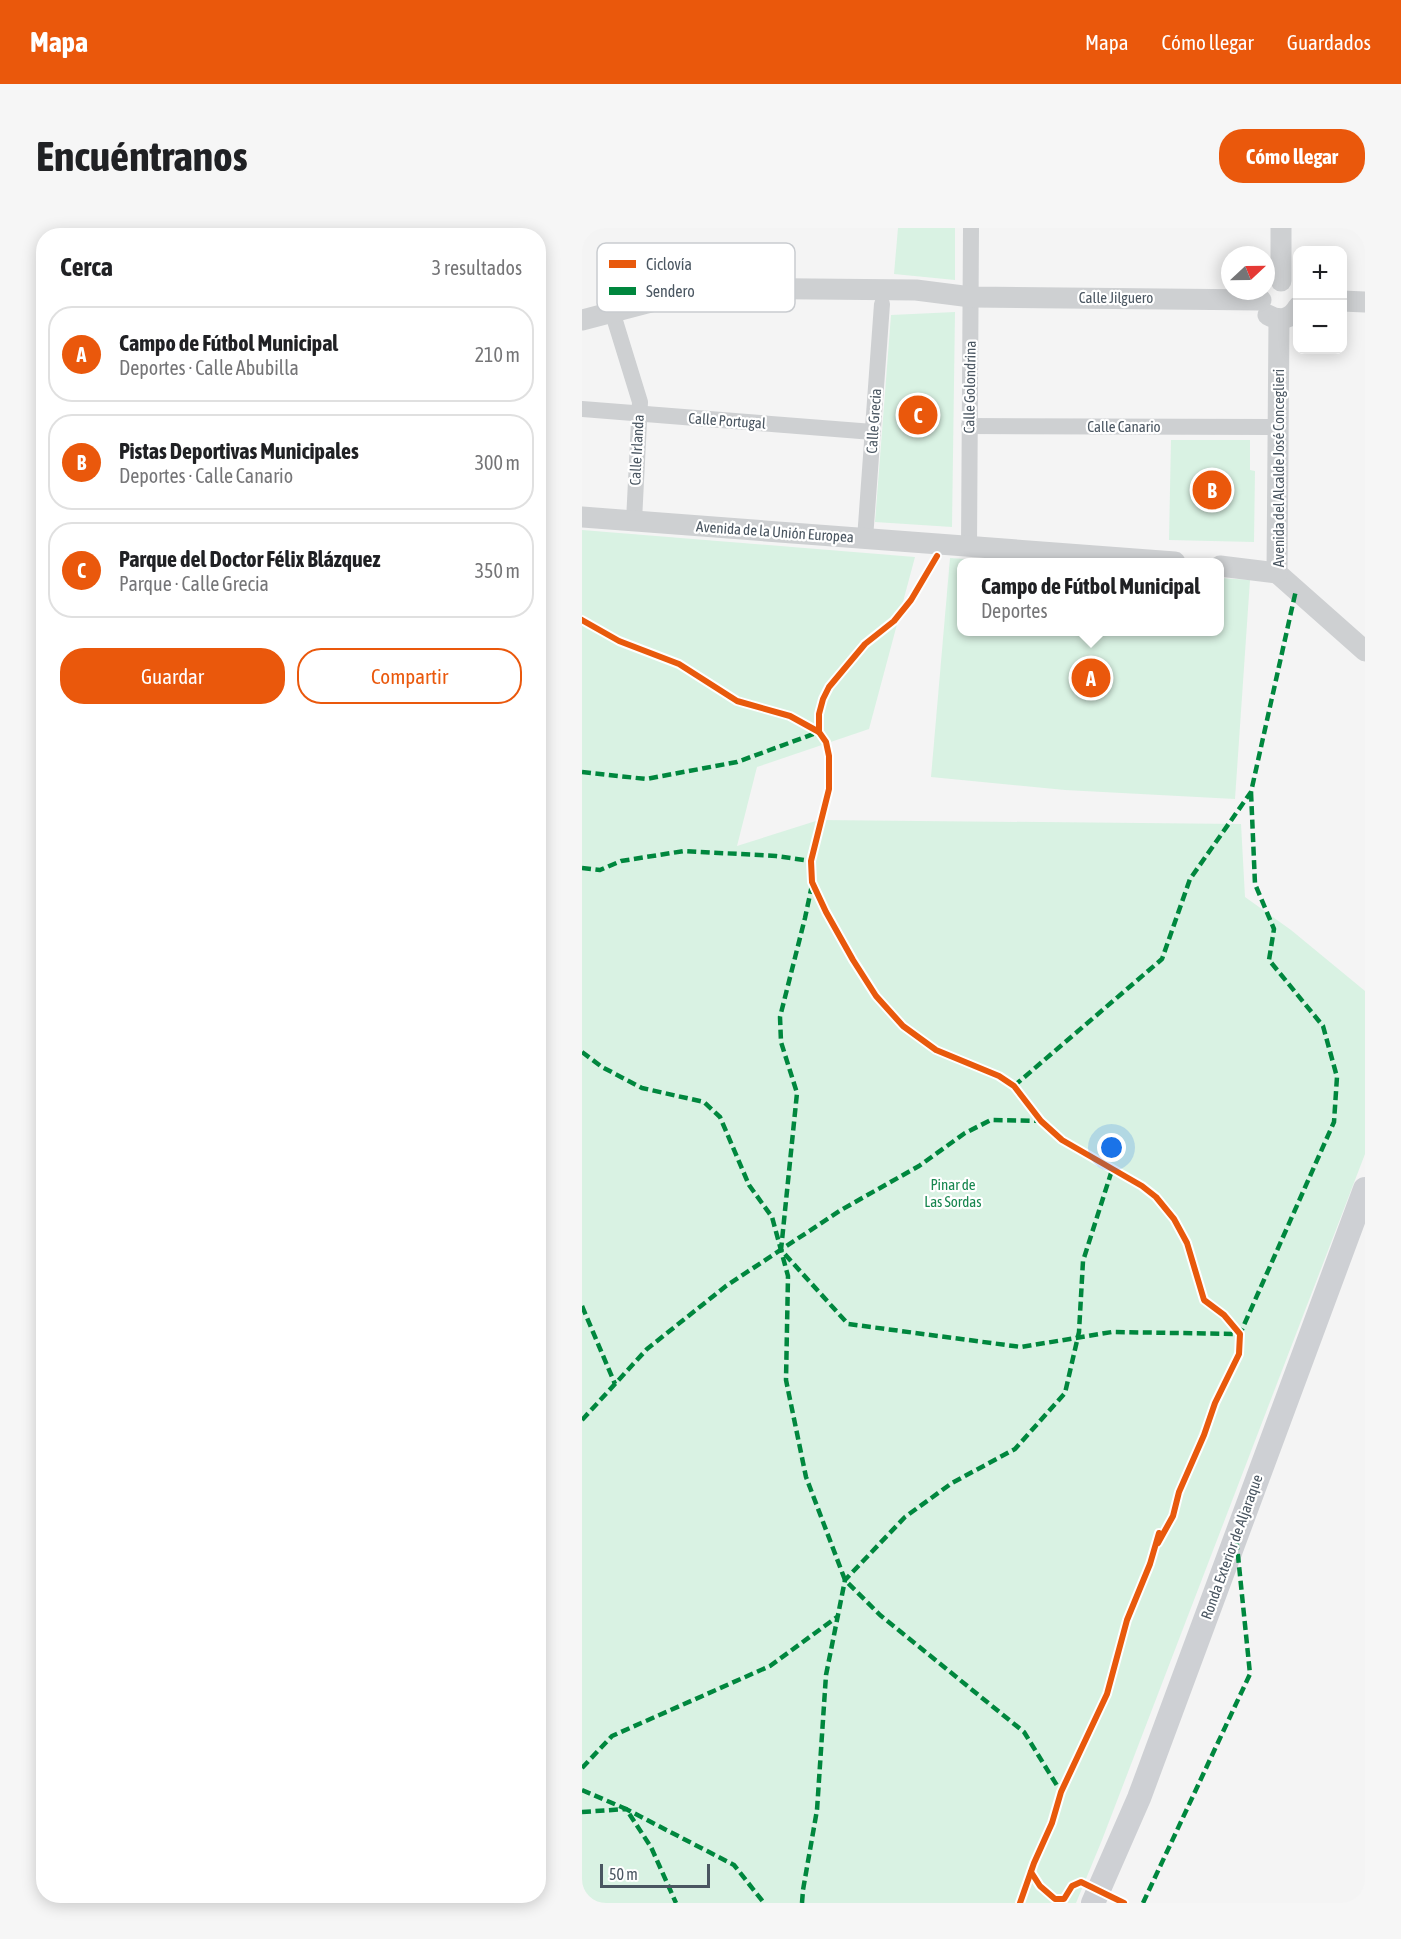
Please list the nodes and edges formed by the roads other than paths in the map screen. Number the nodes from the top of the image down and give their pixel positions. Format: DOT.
graph roads {
  1 [pos="971,228"];
  2 [pos="1281,228"];
  3 [pos="1275,282"];
  4 [pos="795,289"];
  5 [pos="1221,292"];
  6 [pos="971,297"];
  7 [pos="1270,300"];
  8 [pos="1347,301"];
  9 [pos="795,302"];
  10 [pos="1365,302"];
  11 [pos="882,304"];
  12 [pos="632,312"];
  13 [pos="645,312"];
  14 [pos="1293,313"];
  15 [pos="614,318"];
  16 [pos="1279,319"];
  17 [pos="582,320"];
  18 [pos="582,334"];
  19 [pos="582,410"];
  20 [pos="639,414"];
  21 [pos="969,426"];
  22 [pos="1278,427"];
  23 [pos="873,432"];
  24 [pos="582,517"];
  25 [pos="633,521"];
  26 [pos="865,539"];
  27 [pos="969,547"];
  28 [pos="1120,558"];
  29 [pos="1224,566"];
  30 [pos="1277,573"];
  31 [pos="1365,651"];
  32 [pos="1365,1189"];
  33 [pos="1094,1903"];
  1 -- 6 [label="street, Calle Golondrina"];
  2 -- 3 [label="street"];
  4 -- 6 [label="street"];
  5 -- 6 [label="street, Calle Jilguero"];
  6 -- 11 [label="street"];
  6 -- 21 [label="street, Calle Golondrina"];
  7 -- 16 [label="street"];
  8 -- 10 [label="street"];
  9 -- 11 [label="street"];
  11 -- 23 [label="street, Calle Grecia"];
  12 -- 15 [label="street"];
  13 -- 15 [label="street"];
  14 -- 16 [label="street"];
  15 -- 17 [label="street"];
  15 -- 18 [label="street"];
  15 -- 20 [label="street, Calle Irlanda"];
  16 -- 22 [label="street, Avenida del Alcalde José Conceglieri"];
  19 -- 20 [label="street, Calle Portugal"];
  20 -- 23 [label="street, Calle Portugal"];
  20 -- 25 [label="street, Calle Irlanda"];
  21 -- 22 [label="street, Calle Canario"];
  21 -- 27 [label="street, Calle Golondrina"];
  22 -- 30 [label="street, Avenida del Alcalde José Conceglieri"];
  23 -- 26 [label="street, Calle Grecia"];
  24 -- 25 [label="street, Avenida de la Unión Europea"];
  25 -- 26 [label="street, Avenida de la Unión Europea"];
  26 -- 27 [label="street, Avenida de la Unión Europea"];
  27 -- 28 [label="street, Avenida de la Unión Europea"];
  29 -- 30 [label="street"];
  30 -- 31 [label="street, Avenida del Alcalde José Conceglieri"];
  32 -- 33 [label="main road, Ronda Exterior de Aljaraque"];
}
